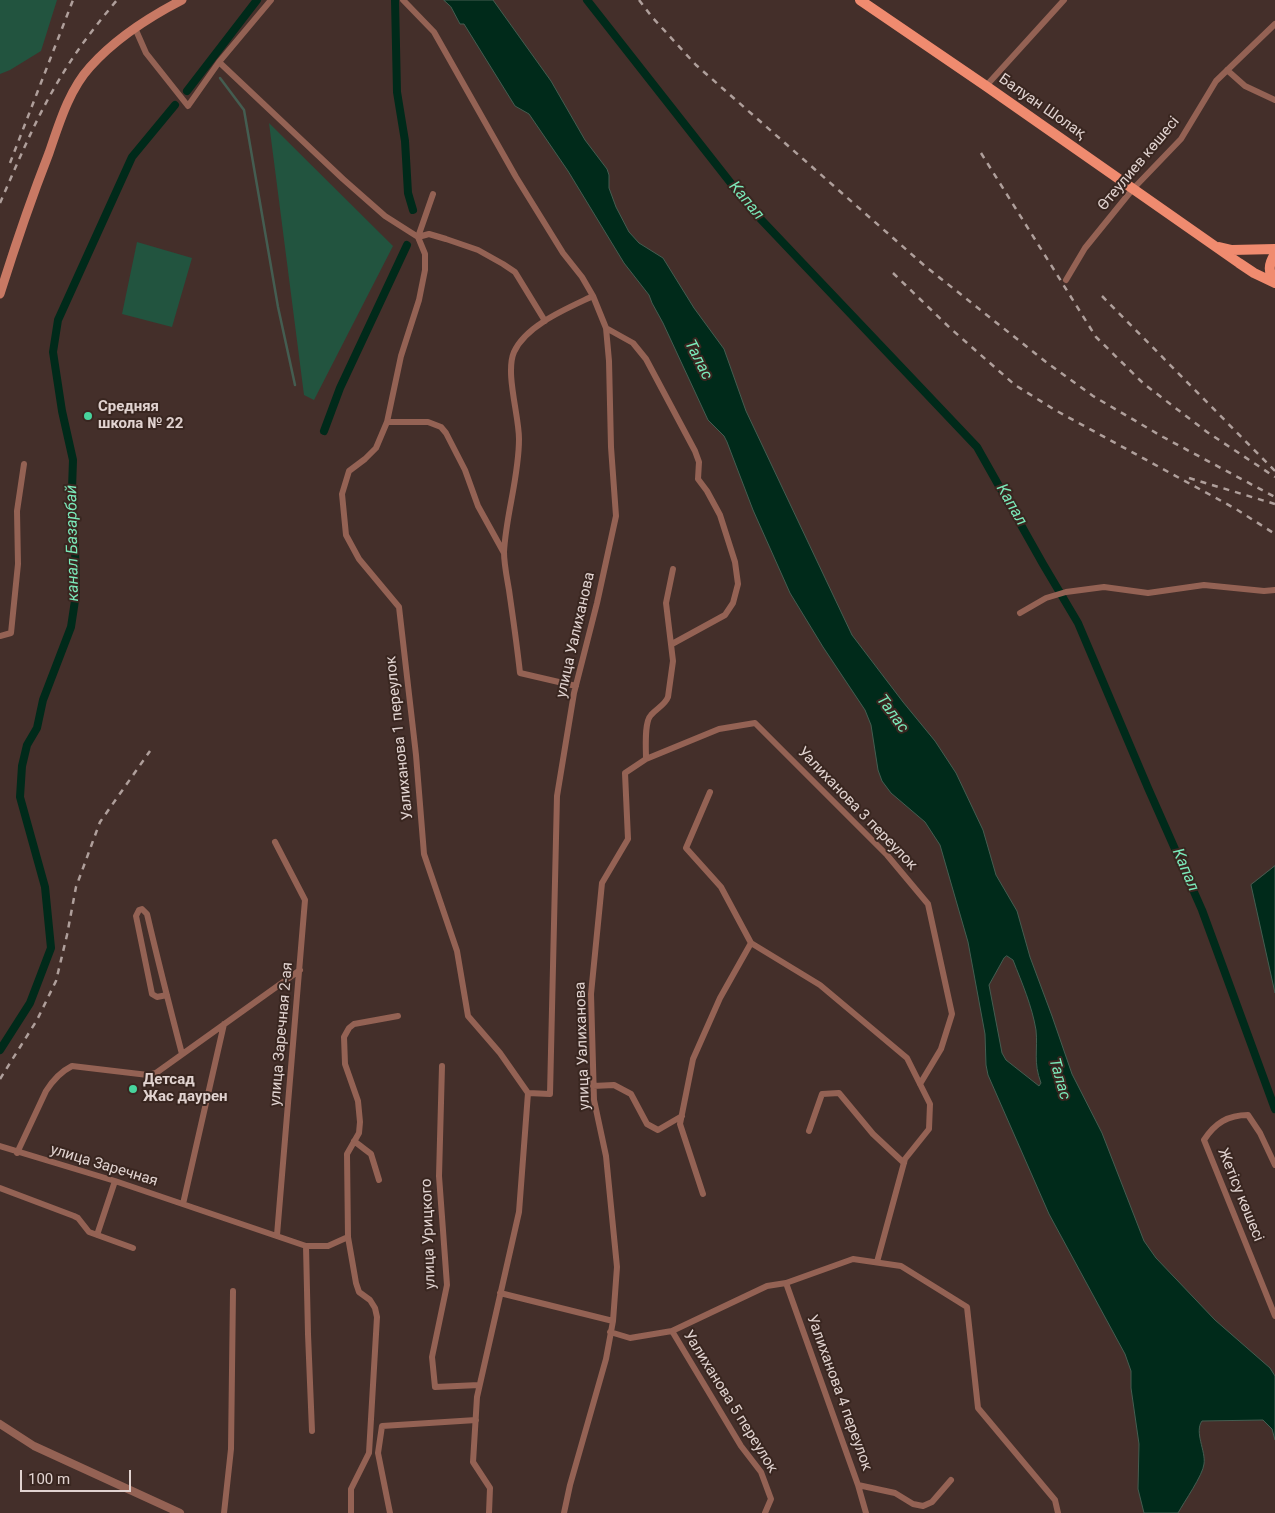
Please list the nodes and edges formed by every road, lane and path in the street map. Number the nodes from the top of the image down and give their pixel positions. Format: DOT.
graph roads {
  1 [pos="182,0"];
  2 [pos="271,0"];
  3 [pos="403,0"];
  4 [pos="860,0"];
  5 [pos="1064,0"];
  6 [pos="1275,24"];
  7 [pos="135,28"];
  8 [pos="219,62"];
  9 [pos="1227,70"];
  10 [pos="986,86"];
  11 [pos="1275,100"];
  12 [pos="1132,190"];
  13 [pos="433,194"];
  14 [pos="418,237"];
  15 [pos="1206,241"];
  16 [pos="1275,249"];
  17 [pos="1275,254"];
  18 [pos="1066,280"];
  19 [pos="1275,283"];
  20 [pos="0,294"];
  21 [pos="594,296"];
  22 [pos="545,321"];
  23 [pos="606,328"];
  24 [pos="386,422"];
  25 [pos="24,464"];
  26 [pos="504,554"];
  27 [pos="673,569"];
  28 [pos="1275,590"];
  29 [pos="1020,613"];
  30 [pos="0,636"];
  31 [pos="672,644"];
  32 [pos="576,686"];
  33 [pos="646,759"];
  34 [pos="710,792"];
  35 [pos="275,842"];
  36 [pos="751,943"];
  37 [pos="158,961"];
  38 [pos="145,963"];
  39 [pos="300,970"];
  40 [pos="167,995"];
  41 [pos="398,1016"];
  42 [pos="224,1024"];
  43 [pos="182,1054"];
  44 [pos="442,1066"];
  45 [pos="920,1084"];
  46 [pos="594,1086"];
  47 [pos="528,1092"];
  48 [pos="682,1116"];
  49 [pos="809,1131"];
  50 [pos="354,1141"];
  51 [pos="0,1146"];
  52 [pos="17,1153"];
  53 [pos="904,1163"];
  54 [pos="1275,1165"];
  55 [pos="379,1180"];
  56 [pos="114,1181"];
  57 [pos="0,1188"];
  58 [pos="703,1194"];
  59 [pos="183,1204"];
  60 [pos="97,1235"];
  61 [pos="277,1235"];
  62 [pos="348,1237"];
  63 [pos="306,1246"];
  64 [pos="133,1248"];
  65 [pos="877,1262"];
  66 [pos="786,1283"];
  67 [pos="233,1291"];
  68 [pos="500,1293"];
  69 [pos="1275,1316"];
  70 [pos="613,1321"];
  71 [pos="672,1331"];
  72 [pos="610,1332"];
  73 [pos="479,1385"];
  74 [pos="476,1420"];
  75 [pos="0,1424"];
  76 [pos="312,1431"];
  77 [pos="951,1480"];
  78 [pos="858,1485"];
  79 [pos="180,1513"];
  80 [pos="224,1513"];
  81 [pos="351,1513"];
  82 [pos="390,1513"];
  83 [pos="489,1513"];
  84 [pos="564,1513"];
  85 [pos="765,1513"];
  86 [pos="866,1513"];
  87 [pos="1058,1513"];
  1 -- 7 [label="main road"];
  2 -- 8 [label="street"];
  3 -- 21 [label="street, улица Уалиханова"];
  4 -- 10 [label="main road, Балуан Шолақ"];
  5 -- 10 [label="street"];
  6 -- 9 [label="street, Өтеулиев көшесі"];
  7 -- 8 [label="street"];
  7 -- 20 [label="main road"];
  8 -- 14 [label="street"];
  9 -- 11 [label="street"];
  9 -- 12 [label="street, Өтеулиев көшесі"];
  10 -- 12 [label="main road, Балуан Шолақ"];
  12 -- 15 [label="main road, Балуан Шолақ"];
  12 -- 18 [label="street, Өтеулиев көшесі"];
  13 -- 14 [label="street"];
  14 -- 22 [label="street"];
  14 -- 24 [label="street, Уалиханова 1 переулок"];
  15 -- 16 [label="main road"];
  15 -- 19 [label="main road"];
  17 -- 19 [label="main road"];
  21 -- 22 [label="street"];
  21 -- 23 [label="street, улица Уалиханова"];
  22 -- 26 [label="street"];
  23 -- 31 [label="street"];
  23 -- 32 [label="street, улица Уалиханова"];
  24 -- 26 [label="street"];
  24 -- 47 [label="street, Уалиханова 1 переулок"];
  25 -- 30 [label="street"];
  26 -- 32 [label="street"];
  27 -- 31 [label="street"];
  28 -- 29 [label="street"];
  31 -- 33 [label="street"];
  32 -- 47 [label="street, улица Уалиханова"];
  33 -- 45 [label="street, Уалиханова 3 переулок"];
  33 -- 46 [label="street, улица Уалиханова"];
  34 -- 36 [label="street"];
  35 -- 39 [label="street, улица Заречная 2-ая"];
  36 -- 45 [label="street"];
  36 -- 48 [label="street"];
  37 -- 38 [label="street"];
  37 -- 38 [label="street"];
  37 -- 40 [label="street"];
  38 -- 40 [label="street"];
  39 -- 42 [label="street"];
  39 -- 61 [label="street, улица Заречная 2-ая"];
  40 -- 43 [label="street"];
  41 -- 50 [label="street"];
  42 -- 43 [label="street"];
  42 -- 59 [label="street"];
  43 -- 52 [label="street"];
  44 -- 73 [label="street, улица Урицкого"];
  45 -- 53 [label="street"];
  46 -- 48 [label="street"];
  46 -- 70 [label="street, улица Уалиханова"];
  47 -- 68 [label="street"];
  48 -- 58 [label="street"];
  49 -- 53 [label="street"];
  50 -- 55 [label="street"];
  50 -- 62 [label="street"];
  51 -- 52 [label="street, улица Заречная"];
  52 -- 56 [label="street, улица Заречная"];
  53 -- 65 [label="street"];
  54 -- 69 [label="street, Жетісу көшесі"];
  56 -- 59 [label="street, улица Заречная"];
  56 -- 60 [label="street"];
  57 -- 60 [label="street"];
  59 -- 61 [label="street, улица Заречная"];
  60 -- 64 [label="street"];
  61 -- 63 [label="street, улица Заречная"];
  62 -- 63 [label="street, улица Заречная"];
  62 -- 81 [label="street"];
  63 -- 76 [label="street"];
  65 -- 66 [label="street"];
  65 -- 87 [label="street"];
  66 -- 71 [label="street"];
  66 -- 78 [label="street, Уалиханова 4 переулок"];
  67 -- 80 [label="street"];
  68 -- 70 [label="street"];
  68 -- 73 [label="street"];
  70 -- 72 [label="street, улица Уалиханова"];
  71 -- 72 [label="street"];
  71 -- 85 [label="street, Уалиханова 5 переулок"];
  72 -- 84 [label="street, улица Уалиханова"];
  73 -- 74 [label="street"];
  74 -- 82 [label="street"];
  74 -- 83 [label="street"];
  75 -- 79 [label="street"];
  77 -- 78 [label="street"];
  78 -- 86 [label="street, Уалиханова 4 переулок"];
}
